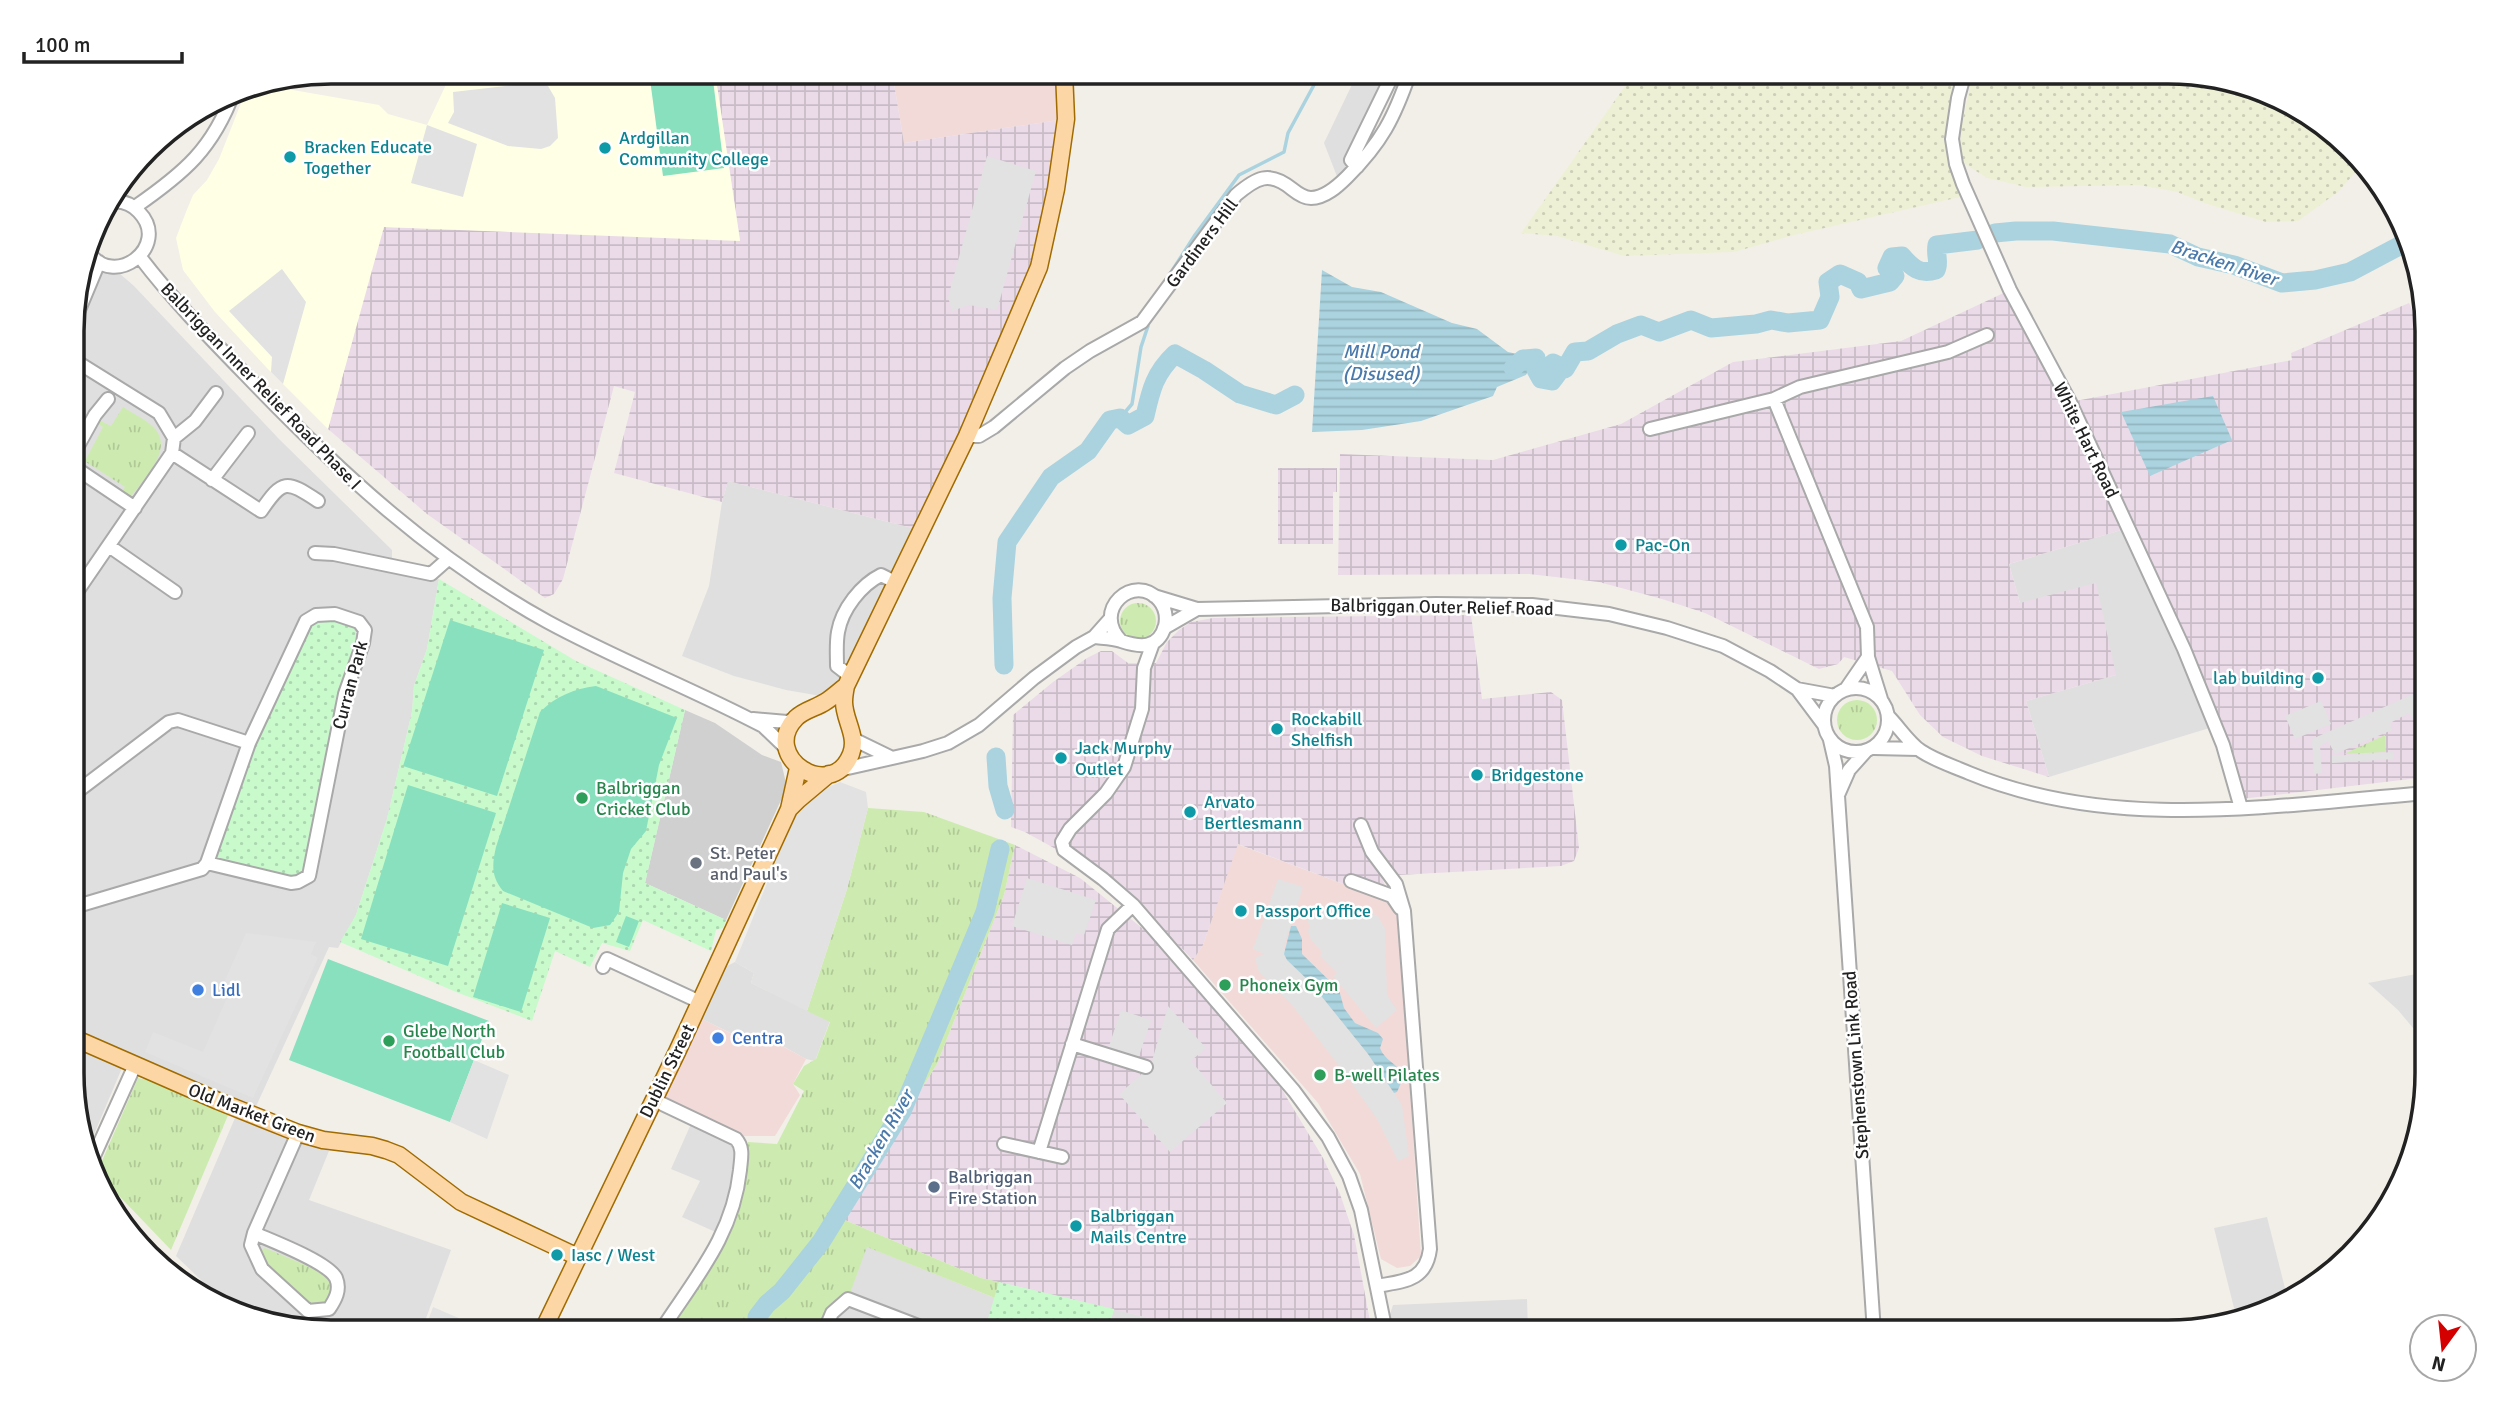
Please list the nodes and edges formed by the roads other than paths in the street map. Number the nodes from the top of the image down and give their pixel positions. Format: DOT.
graph roads {
  1 [pos="1389,84"];
  2 [pos="1405,84"];
  3 [pos="1962,84"];
  4 [pos="1065,85"];
  5 [pos="225,108"];
  6 [pos="1357,167"];
  7 [pos="120,203"];
  8 [pos="135,207"];
  9 [pos="139,257"];
  10 [pos="95,258"];
  11 [pos="99,262"];
  12 [pos="88,288"];
  13 [pos="1987,335"];
  14 [pos="84,366"];
  15 [pos="216,393"];
  16 [pos="108,399"];
  17 [pos="1774,399"];
  18 [pos="1650,429"];
  19 [pos="248,433"];
  20 [pos="84,435"];
  21 [pos="967,436"];
  22 [pos="174,438"];
  23 [pos="172,453"];
  24 [pos="84,474"];
  25 [pos="212,480"];
  26 [pos="318,501"];
  27 [pos="135,508"];
  28 [pos="109,546"];
  29 [pos="315,553"];
  30 [pos="449,559"];
  31 [pos="84,582"];
  32 [pos="895,582"];
  33 [pos="175,592"];
  34 [pos="1154,596"];
  35 [pos="1197,609"];
  36 [pos="1110,619"];
  37 [pos="1164,628"];
  38 [pos="1094,637"];
  39 [pos="1124,643"];
  40 [pos="1153,643"];
  41 [pos="1868,657"];
  42 [pos="1144,668"];
  43 [pos="848,681"];
  44 [pos="1797,689"];
  45 [pos="1841,692"];
  46 [pos="1881,699"];
  47 [pos="812,709"];
  48 [pos="1888,716"];
  49 [pos="749,719"];
  50 [pos="795,719"];
  51 [pos="847,722"];
  52 [pos="1824,725"];
  53 [pos="853,739"];
  54 [pos="1830,740"];
  55 [pos="249,743"];
  56 [pos="787,748"];
  57 [pos="1870,749"];
  58 [pos="1918,750"];
  59 [pos="890,757"];
  60 [pos="798,768"];
  61 [pos="834,772"];
  62 [pos="84,786"];
  63 [pos="2415,794"];
  64 [pos="1837,798"];
  65 [pos="2241,808"];
  66 [pos="789,809"];
  67 [pos="1361,825"];
  68 [pos="207,863"];
  69 [pos="1351,881"];
  70 [pos="84,904"];
  71 [pos="1133,905"];
  72 [pos="1404,914"];
  73 [pos="603,967"];
  74 [pos="700,1002"];
  75 [pos="84,1042"];
  76 [pos="1072,1044"];
  77 [pos="135,1065"];
  78 [pos="1146,1068"];
  79 [pos="654,1100"];
  80 [pos="298,1133"];
  81 [pos="1004,1144"];
  82 [pos="96,1150"];
  83 [pos="1039,1152"];
  84 [pos="1062,1157"];
  85 [pos="254,1233"];
  86 [pos="578,1257"];
  87 [pos="1377,1286"];
  88 [pos="1383,1319"];
  89 [pos="1873,1319"];
  90 [pos="548,1320"];
  91 [pos="668,1320"];
  92 [pos="829,1320"];
  93 [pos="902,1320"];
  1 -- 6 [label="street"];
  2 -- 6 [label="street, Gardiners Hill"];
  3 -- 65 [label="street, White Hart Road"];
  4 -- 21 [label="main road"];
  5 -- 8 [label="street"];
  6 -- 21 [label="street, Gardiners Hill"];
  7 -- 8 [label="street"];
  8 -- 9 [label="street"];
  9 -- 11 [label="street"];
  9 -- 30 [label="street, Balbriggan Inner Relief Road Phase I"];
  10 -- 11 [label="street"];
  11 -- 12 [label="street"];
  13 -- 17 [label="street"];
  14 -- 22 [label="street"];
  15 -- 22 [label="street"];
  16 -- 20 [label="street"];
  17 -- 18 [label="street"];
  17 -- 41 [label="street"];
  19 -- 25 [label="street"];
  21 -- 32 [label="main road"];
  22 -- 23 [label="street"];
  23 -- 25 [label="street"];
  23 -- 27 [label="street"];
  24 -- 27 [label="street"];
  25 -- 26 [label="street"];
  27 -- 28 [label="street"];
  28 -- 31 [label="street"];
  28 -- 33 [label="street"];
  29 -- 30 [label="street"];
  30 -- 49 [label="street, Balbriggan Inner Relief Road Phase I"];
  32 -- 43 [label="main road"];
  32 -- 43 [label="street"];
  34 -- 35 [label="street, Balbriggan Outer Relief Road"];
  34 -- 36 [label="street"];
  34 -- 37 [label="street"];
  35 -- 37 [label="street, Balbriggan Outer Relief Road"];
  35 -- 44 [label="street, Balbriggan Outer Relief Road"];
  36 -- 38 [label="street"];
  36 -- 39 [label="street"];
  37 -- 40 [label="street"];
  38 -- 39 [label="street"];
  38 -- 59 [label="street"];
  39 -- 40 [label="street"];
  39 -- 42 [label="street"];
  40 -- 42 [label="street"];
  41 -- 45 [label="street"];
  41 -- 46 [label="street"];
  42 -- 71 [label="street"];
  43 -- 47 [label="main road"];
  43 -- 51 [label="main road"];
  44 -- 45 [label="street, Balbriggan Outer Relief Road"];
  44 -- 52 [label="street, Balbriggan Outer Relief Road"];
  45 -- 46 [label="street"];
  45 -- 52 [label="street"];
  46 -- 48 [label="street"];
  47 -- 50 [label="main road"];
  47 -- 51 [label="main road"];
  48 -- 57 [label="street"];
  48 -- 58 [label="street"];
  49 -- 50 [label="street, Balbriggan Inner Relief Road Phase I"];
  49 -- 56 [label="street, Balbriggan Inner Relief Road Phase I"];
  50 -- 56 [label="main road"];
  51 -- 53 [label="main road"];
  52 -- 54 [label="street"];
  53 -- 59 [label="street"];
  53 -- 61 [label="main road"];
  54 -- 57 [label="street"];
  54 -- 64 [label="street, Stephenstown Link Road"];
  55 -- 62 [label="street"];
  55 -- 68 [label="street, Curran Park"];
  55 -- 68 [label="street, Curran Park"];
  56 -- 60 [label="main road"];
  57 -- 58 [label="street"];
  57 -- 64 [label="street, Stephenstown Link Road"];
  58 -- 65 [label="street"];
  59 -- 61 [label="street"];
  60 -- 61 [label="main road"];
  60 -- 66 [label="main road, Dublin Street"];
  61 -- 66 [label="main road, Dublin Street"];
  63 -- 65 [label="street"];
  64 -- 89 [label="street, Stephenstown Link Road"];
  66 -- 74 [label="main road, Dublin Street"];
  67 -- 72 [label="street"];
  68 -- 70 [label="street"];
  69 -- 72 [label="street"];
  71 -- 76 [label="street"];
  71 -- 87 [label="street"];
  72 -- 87 [label="street"];
  73 -- 74 [label="street"];
  74 -- 79 [label="main road, Dublin Street"];
  75 -- 77 [label="main road, Old Market Green"];
  76 -- 78 [label="street"];
  76 -- 83 [label="street"];
  77 -- 80 [label="main road, Old Market Green"];
  77 -- 82 [label="street"];
  79 -- 86 [label="main road, Dublin Street"];
  79 -- 91 [label="street"];
  80 -- 85 [label="street"];
  80 -- 86 [label="main road, Old Market Green"];
  81 -- 83 [label="street"];
  83 -- 84 [label="street"];
  85 -- 85 [label="street"];
  86 -- 90 [label="main road, Dublin Street"];
  87 -- 88 [label="street"];
  92 -- 93 [label="street"];
}
